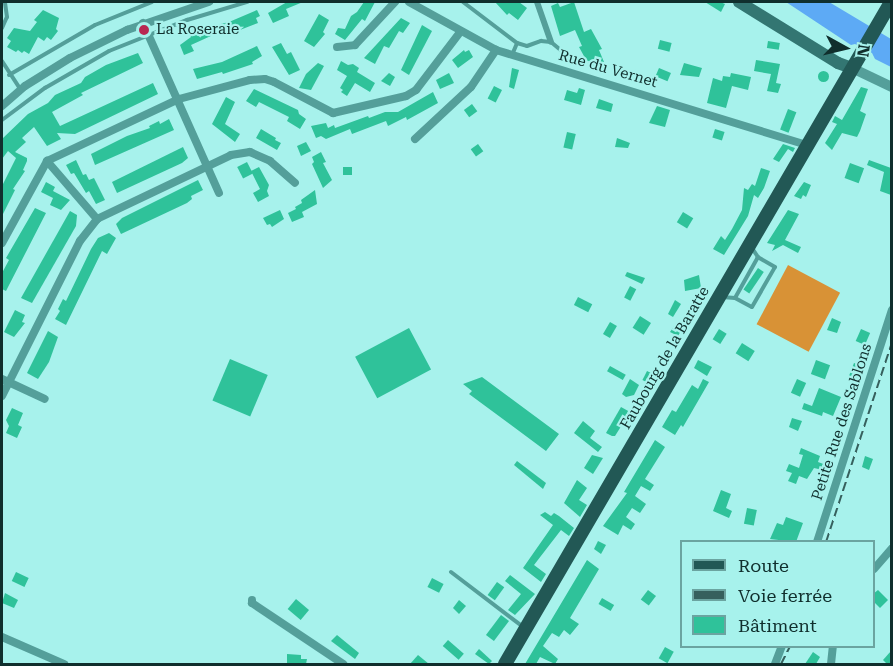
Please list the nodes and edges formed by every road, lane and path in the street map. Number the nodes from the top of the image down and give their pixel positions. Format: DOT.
graph roads {
  1 [pos="5,2"];
  2 [pos="152,2"];
  3 [pos="209,2"];
  4 [pos="247,2"];
  5 [pos="395,2"];
  6 [pos="409,2"];
  7 [pos="463,2"];
  8 [pos="537,2"];
  9 [pos="739,2"];
  10 [pos="183,5"];
  11 [pos="887,8"];
  12 [pos="143,23"];
  13 [pos="2,28"];
  14 [pos="461,31"];
  15 [pos="148,34"];
  16 [pos="551,42"];
  17 [pos="518,43"];
  18 [pos="337,47"];
  19 [pos="496,50"];
  20 [pos="512,56"];
  21 [pos="574,60"];
  22 [pos="2,61"];
  23 [pos="855,63"];
  24 [pos="9,75"];
  25 [pos="891,87"];
  26 [pos="21,90"];
  27 [pos="178,99"];
  28 [pos="2,106"];
  29 [pos="2,120"];
  30 [pos="415,139"];
  31 [pos="807,145"];
  32 [pos="46,161"];
  33 [pos="208,165"];
  34 [pos="295,183"];
  35 [pos="219,193"];
  36 [pos="97,219"];
  37 [pos="749,242"];
  38 [pos="2,243"];
  39 [pos="758,257"];
  40 [pos="720,297"];
  41 [pos="735,298"];
  42 [pos="891,310"];
  43 [pos="5,381"];
  44 [pos="2,396"];
  45 [pos="45,399"];
  46 [pos="818,540"];
  47 [pos="891,548"];
  48 [pos="875,567"];
  49 [pos="451,572"];
  50 [pos="252,600"];
  51 [pos="526,629"];
  52 [pos="2,637"];
  53 [pos="781,648"];
  54 [pos="833,648"];
  55 [pos="64,664"];
  56 [pos="344,664"];
  57 [pos="505,664"];
  58 [pos="775,664"];
  59 [pos="831,664"];
  1 -- 13 [label="lane"];
  2 -- 24 [label="lane"];
  3 -- 10 [label="street"];
  4 -- 15 [label="lane"];
  5 -- 18 [label="street"];
  6 -- 14 [label="street, Rue du Vernet"];
  7 -- 17 [label="lane"];
  8 -- 16 [label="street"];
  9 -- 23 [label="main road"];
  10 -- 12 [label="street"];
  11 -- 23 [label="main road, Faubourg de la Baratte"];
  12 -- 15 [label="street"];
  12 -- 26 [label="street"];
  14 -- 19 [label="street, Rue du Vernet"];
  14 -- 27 [label="street"];
  15 -- 27 [label="street"];
  15 -- 29 [label="lane"];
  16 -- 17 [label="lane"];
  16 -- 21 [label="lane"];
  17 -- 20 [label="lane"];
  19 -- 20 [label="street, Rue du Vernet"];
  19 -- 30 [label="street"];
  20 -- 31 [label="street, Rue du Vernet"];
  22 -- 24 [label="lane"];
  23 -- 25 [label="street"];
  23 -- 31 [label="main road, Faubourg de la Baratte"];
  24 -- 26 [label="lane"];
  26 -- 28 [label="street"];
  27 -- 32 [label="street"];
  27 -- 33 [label="street"];
  31 -- 37 [label="main road, Faubourg de la Baratte"];
  32 -- 36 [label="street"];
  32 -- 38 [label="street"];
  33 -- 34 [label="street"];
  33 -- 35 [label="street"];
  33 -- 36 [label="street"];
  36 -- 43 [label="street"];
  37 -- 39 [label="lane"];
  37 -- 40 [label="main road, Faubourg de la Baratte"];
  39 -- 41 [label="lane"];
  39 -- 41 [label="lane"];
  40 -- 41 [label="lane"];
  40 -- 51 [label="main road, Faubourg de la Baratte"];
  42 -- 46 [label="street, Petite Rue des Sablons"];
  43 -- 44 [label="street"];
  43 -- 45 [label="street"];
  47 -- 48 [label="street"];
  49 -- 51 [label="lane"];
  50 -- 56 [label="street"];
  51 -- 57 [label="main road, Faubourg de la Baratte"];
  52 -- 55 [label="street"];
  53 -- 58 [label="street"];
  54 -- 59 [label="street"];
}
